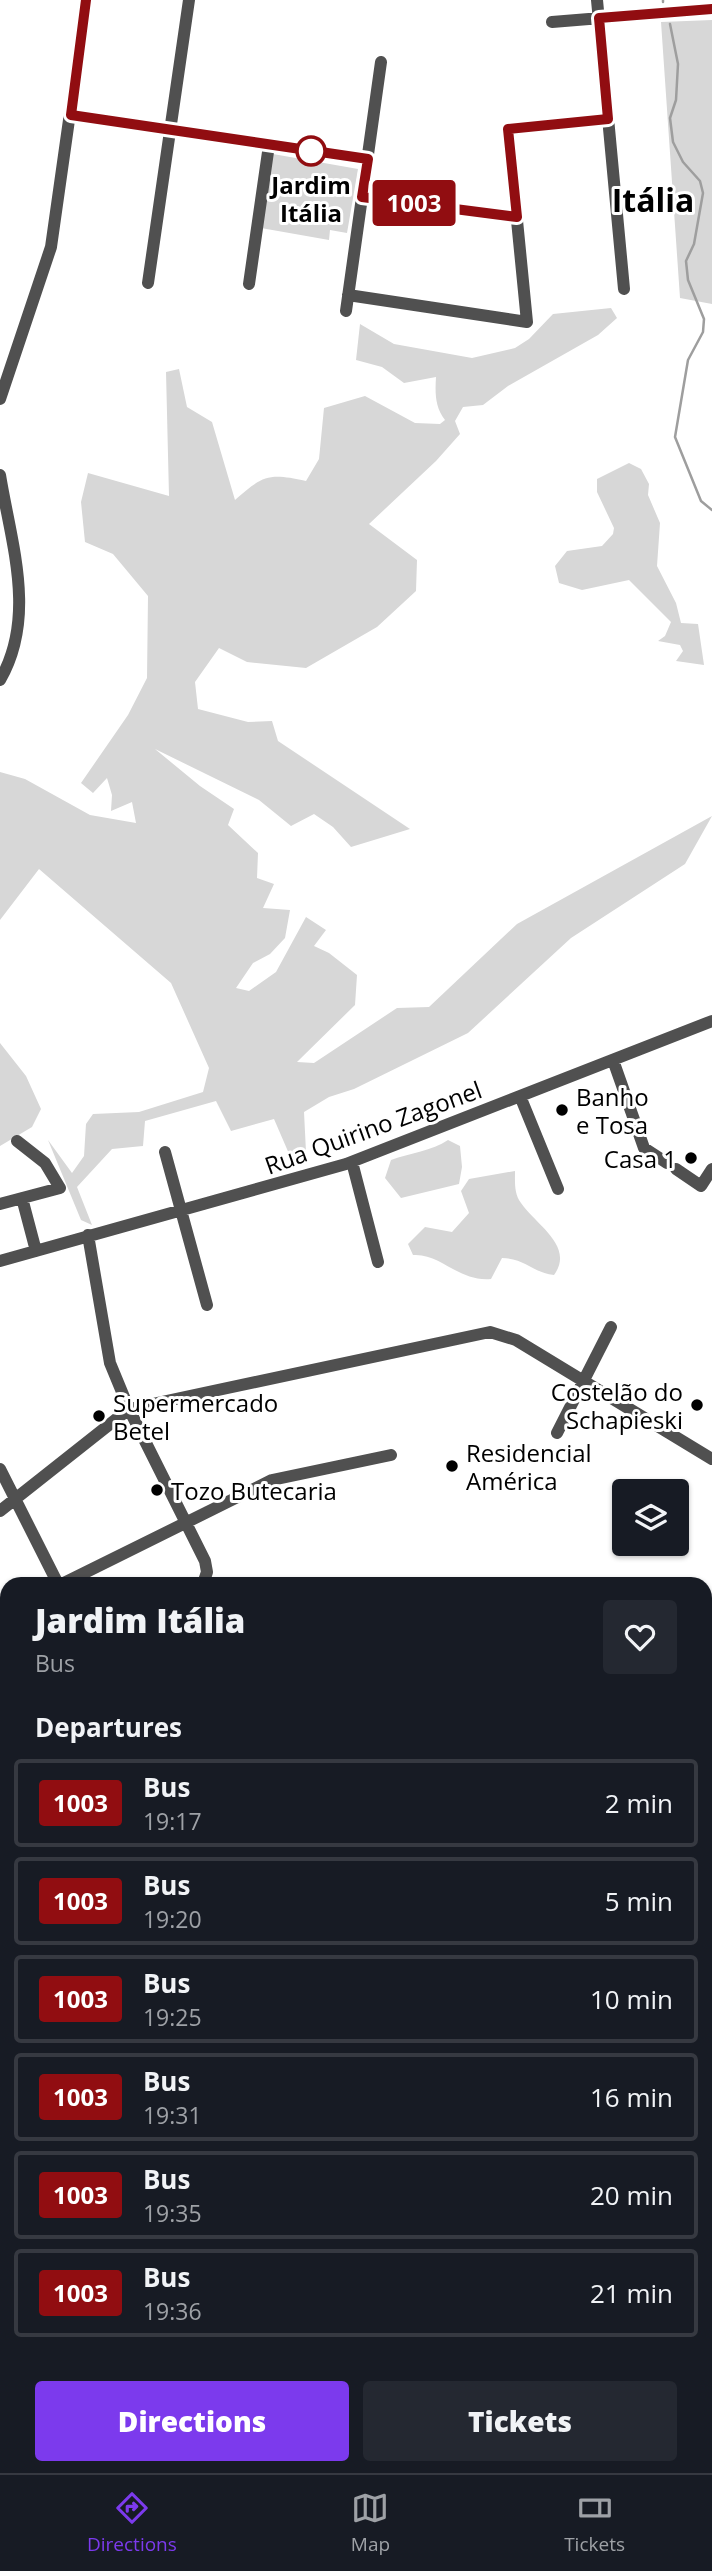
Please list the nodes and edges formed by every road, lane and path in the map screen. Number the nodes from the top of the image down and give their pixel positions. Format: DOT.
graph roads {
  1 [pos="86,0"];
  2 [pos="189,0"];
  3 [pos="597,0"];
  4 [pos="712,9"];
  5 [pos="599,18"];
  6 [pos="552,22"];
  7 [pos="381,62"];
  8 [pos="71,115"];
  9 [pos="608,119"];
  10 [pos="170,130"];
  11 [pos="269,145"];
  12 [pos="368,159"];
  13 [pos="362,197"];
  14 [pos="517,217"];
  15 [pos="149,283"];
  16 [pos="249,284"];
  17 [pos="624,289"];
  18 [pos="348,295"];
  19 [pos="346,311"];
  20 [pos="0,399"];
  21 [pos="0,475"];
  22 [pos="0,680"];
  23 [pos="712,1021"];
  24 [pos="613,1060"];
  25 [pos="520,1097"];
  26 [pos="17,1140"];
  27 [pos="165,1152"];
  28 [pos="352,1162"];
  29 [pos="712,1170"];
  30 [pos="558,1189"];
  31 [pos="22,1198"];
  32 [pos="0,1204"];
  33 [pos="181,1210"];
  34 [pos="88,1235"];
  35 [pos="36,1251"];
  36 [pos="0,1261"];
  37 [pos="378,1262"];
  38 [pos="207,1305"];
  39 [pos="611,1327"];
  40 [pos="584,1381"];
  41 [pos="129,1409"];
  42 [pos="557,1433"];
  43 [pos="391,1455"];
  44 [pos="712,1459"];
  45 [pos="0,1469"];
  46 [pos="16,1500"];
  47 [pos="0,1511"];
  48 [pos="186,1522"];
  49 [pos="56,1577"];
  50 [pos="74,1577"];
  51 [pos="205,1577"];
  1 -- 8 [label="street"];
  2 -- 10 [label="street"];
  3 -- 5 [label="street"];
  4 -- 5 [label="street"];
  5 -- 6 [label="street"];
  5 -- 9 [label="street"];
  7 -- 12 [label="street"];
  8 -- 10 [label="street"];
  8 -- 20 [label="street"];
  9 -- 14 [label="street"];
  9 -- 17 [label="street"];
  10 -- 11 [label="street"];
  10 -- 15 [label="street"];
  11 -- 12 [label="street"];
  11 -- 16 [label="street"];
  12 -- 13 [label="street"];
  13 -- 14 [label="street"];
  13 -- 18 [label="street"];
  14 -- 18 [label="street"];
  18 -- 19 [label="street"];
  21 -- 22 [label="street"];
  23 -- 24 [label="street, Rua Quirino Zagonel"];
  24 -- 25 [label="street, Rua Quirino Zagonel"];
  24 -- 29 [label="street"];
  25 -- 28 [label="street, Rua Quirino Zagonel"];
  25 -- 30 [label="street"];
  26 -- 31 [label="street"];
  27 -- 33 [label="street"];
  28 -- 33 [label="street, Rua Quirino Zagonel"];
  28 -- 37 [label="street"];
  31 -- 32 [label="street"];
  31 -- 35 [label="street"];
  33 -- 34 [label="street, Rua Quirino Zagonel"];
  33 -- 38 [label="street"];
  34 -- 35 [label="street, Rua Quirino Zagonel"];
  34 -- 41 [label="street"];
  35 -- 36 [label="street, Rua Quirino Zagonel"];
  39 -- 40 [label="street"];
  40 -- 41 [label="street"];
  40 -- 42 [label="street"];
  40 -- 44 [label="street"];
  41 -- 46 [label="street"];
  41 -- 48 [label="street"];
  43 -- 48 [label="street"];
  45 -- 46 [label="street"];
  46 -- 47 [label="street"];
  46 -- 49 [label="street"];
  48 -- 50 [label="street"];
  48 -- 51 [label="street"];
}
